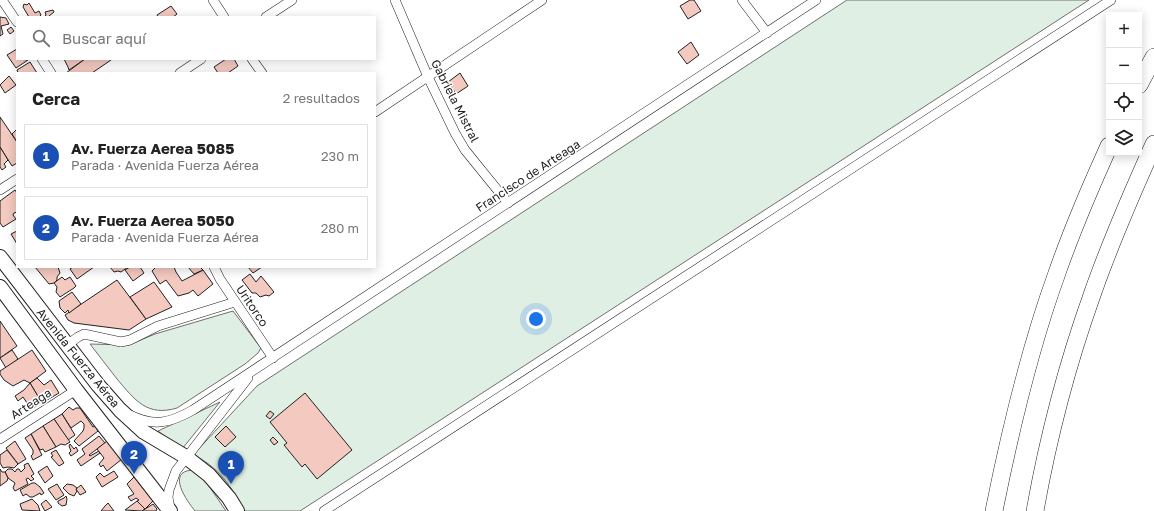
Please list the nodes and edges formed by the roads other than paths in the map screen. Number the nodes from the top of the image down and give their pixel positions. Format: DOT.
graph roads {
  1 [pos="213,0"];
  2 [pos="292,0"];
  3 [pos="396,0"];
  4 [pos="542,0"];
  5 [pos="742,0"];
  6 [pos="816,0"];
  7 [pos="1111,0"];
  8 [pos="3,2"];
  9 [pos="223,16"];
  10 [pos="268,16"];
  11 [pos="16,21"];
  12 [pos="767,33"];
  13 [pos="1154,57"];
  14 [pos="43,60"];
  15 [pos="200,60"];
  16 [pos="253,60"];
  17 [pos="50,72"];
  18 [pos="182,72"];
  19 [pos="261,72"];
  20 [pos="428,77"];
  21 [pos="1140,84"];
  22 [pos="376,111"];
  23 [pos="1154,144"];
  24 [pos="1106,153"];
  25 [pos="16,180"];
  26 [pos="0,190"];
  27 [pos="508,203"];
  28 [pos="0,257"];
  29 [pos="214,268"];
  30 [pos="0,287"];
  31 [pos="235,302"];
  32 [pos="67,345"];
  33 [pos="273,358"];
  34 [pos="252,372"];
  35 [pos="76,390"];
  36 [pos="120,410"];
  37 [pos="0,439"];
  38 [pos="186,457"];
  39 [pos="334,504"];
  40 [pos="170,511"];
  41 [pos="237,511"];
  42 [pos="317,511"];
  43 [pos="324,511"];
  44 [pos="994,511"];
  45 [pos="1035,511"];
  1 -- 9 [label="street"];
  2 -- 10 [label="street"];
  3 -- 20 [label="street, Gabriela Mistral"];
  4 -- 20 [label="street"];
  5 -- 12 [label="street"];
  6 -- 12 [label="street, Francisco de Arteaga"];
  7 -- 39 [label="street"];
  8 -- 11 [label="street"];
  12 -- 27 [label="street, Francisco de Arteaga"];
  13 -- 21 [label="highway"];
  14 -- 17 [label="street"];
  15 -- 18 [label="street"];
  16 -- 19 [label="street"];
  20 -- 22 [label="street"];
  20 -- 27 [label="street, Gabriela Mistral"];
  23 -- 45 [label="highway"];
  24 -- 44 [label="highway"];
  25 -- 26 [label="street"];
  27 -- 33 [label="street, Francisco de Arteaga"];
  28 -- 32 [label="main road, Avenida Fuerza Aérea"];
  29 -- 31 [label="street, Uritorco"];
  30 -- 35 [label="main road, Avenida Fuerza Aérea"];
  31 -- 32 [label="street"];
  31 -- 33 [label="street, Uritorco"];
  32 -- 36 [label="main road, Avenida Fuerza Aérea"];
  33 -- 34 [label="street, Francisco de Arteaga"];
  34 -- 36 [label="street, Francisco de Arteaga"];
  34 -- 38 [label="street, Francisco de Arteaga"];
  35 -- 37 [label="street, Arteaga"];
  35 -- 40 [label="main road, Avenida Fuerza Aérea"];
  36 -- 38 [label="main road, Avenida Fuerza Aérea"];
  38 -- 40 [label="street, Francisco de Arteaga"];
  38 -- 41 [label="main road, Avenida Fuerza Aérea"];
  39 -- 42 [label="street"];
  39 -- 43 [label="street"];
}
